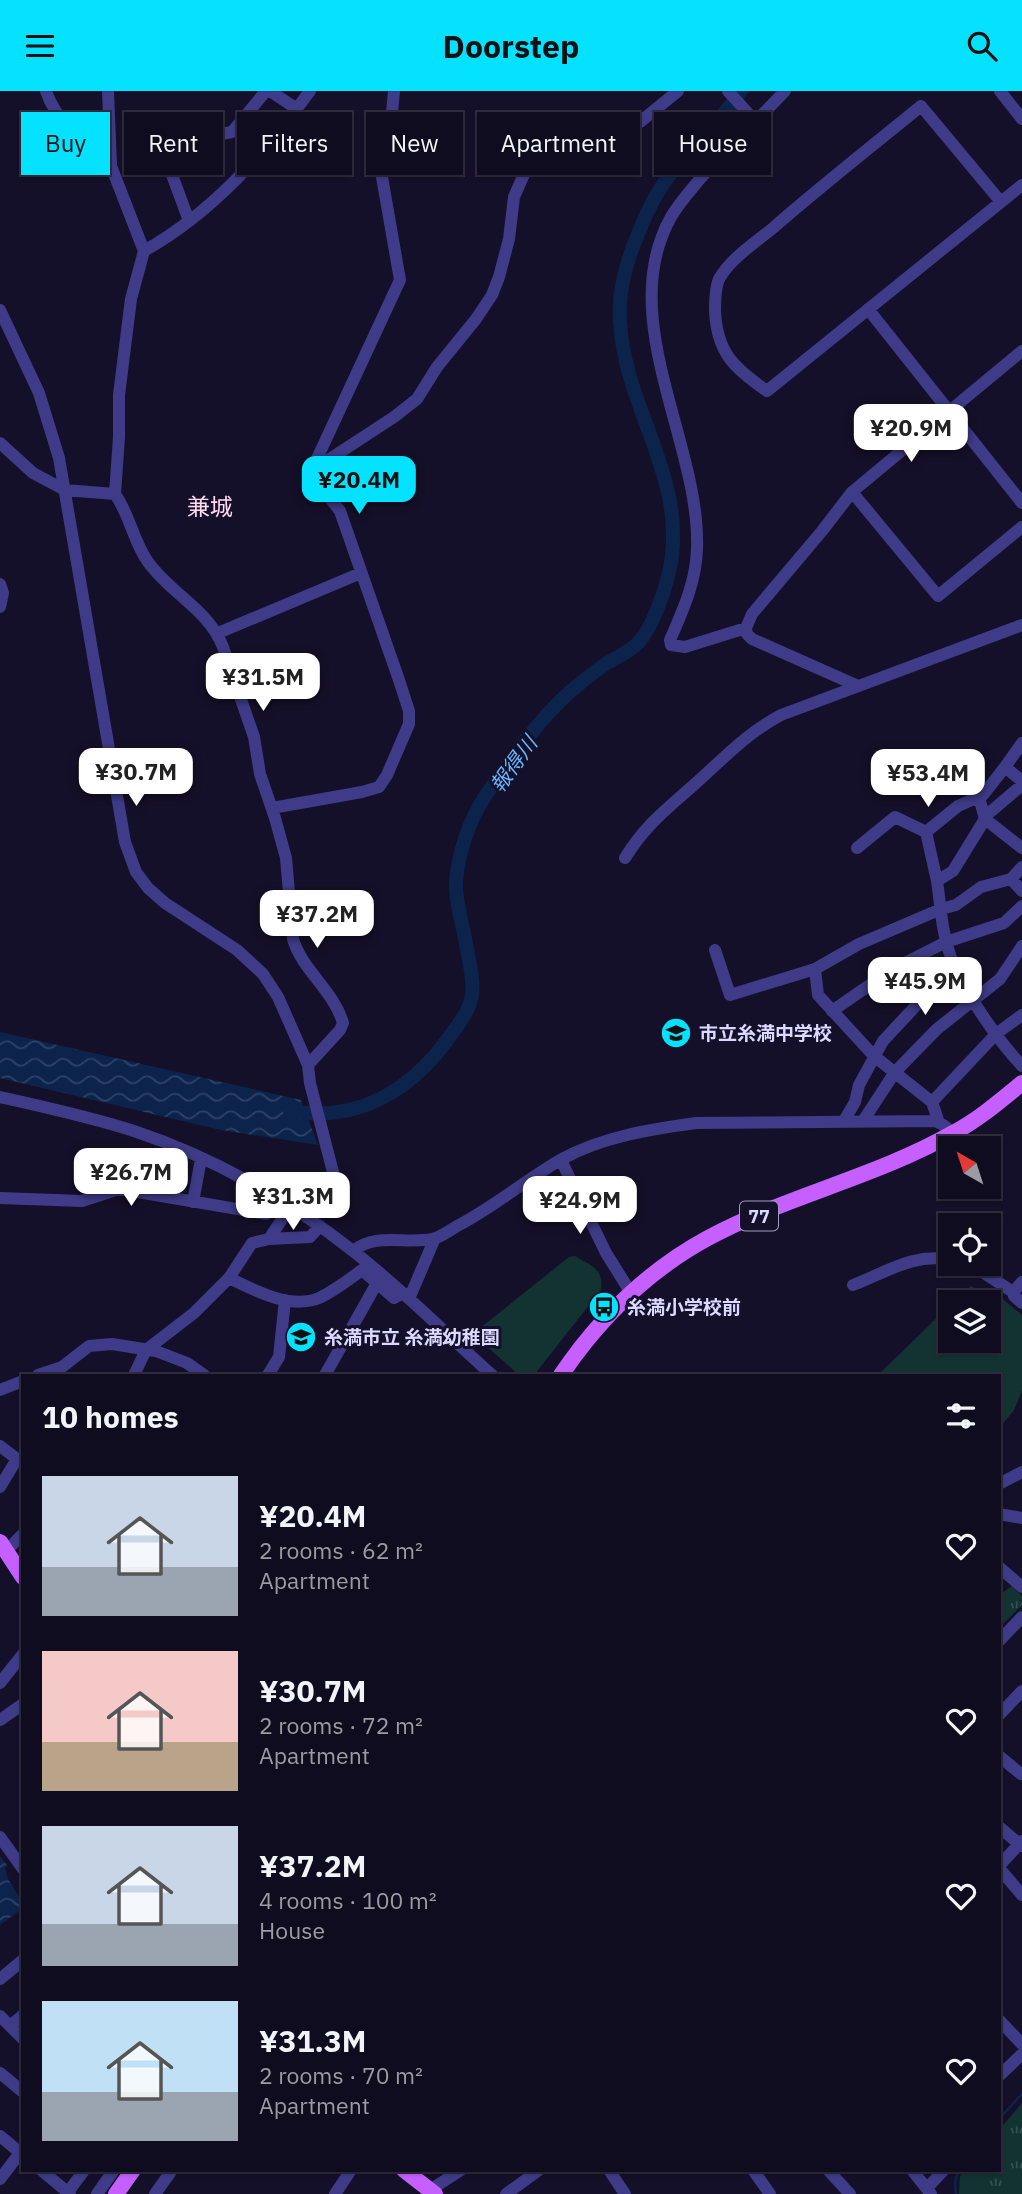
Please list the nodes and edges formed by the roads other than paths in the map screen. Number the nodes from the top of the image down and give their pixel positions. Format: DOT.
graph roads {
  1 [pos="46,91"];
  2 [pos="108,91"];
  3 [pos="268,91"];
  4 [pos="310,91"];
  5 [pos="394,91"];
  6 [pos="678,91"];
  7 [pos="728,91"];
  8 [pos="785,91"];
  9 [pos="1000,91"];
  10 [pos="298,109"];
  11 [pos="55,112"];
  12 [pos="109,112"];
  13 [pos="747,112"];
  14 [pos="761,112"];
  15 [pos="1022,119"];
  16 [pos="110,158"];
  17 [pos="705,175"];
  18 [pos="1022,184"];
  19 [pos="1001,202"];
  20 [pos="189,221"];
  21 [pos="145,251"];
  22 [pos="867,309"];
  23 [pos="0,310"];
  24 [pos="1022,351"];
  25 [pos="950,410"];
  26 [pos="0,443"];
  27 [pos="313,470"];
  28 [pos="65,490"];
  29 [pos="852,492"];
  30 [pos="114,494"];
  31 [pos="1022,503"];
  32 [pos="1022,527"];
  33 [pos="361,573"];
  34 [pos="0,584"];
  35 [pos="0,607"];
  36 [pos="1022,625"];
  37 [pos="746,628"];
  38 [pos="218,633"];
  39 [pos="858,686"];
  40 [pos="1022,743"];
  41 [pos="1005,767"];
  42 [pos="1022,783"];
  43 [pos="979,797"];
  44 [pos="272,807"];
  45 [pos="985,819"];
  46 [pos="926,832"];
  47 [pos="857,848"];
  48 [pos="1022,848"];
  49 [pos="625,858"];
  50 [pos="1022,867"];
  51 [pos="1011,879"];
  52 [pos="937,881"];
  53 [pos="1022,891"];
  54 [pos="1022,906"];
  55 [pos="941,909"];
  56 [pos="946,942"];
  57 [pos="1022,946"];
  58 [pos="715,950"];
  59 [pos="815,969"];
  60 [pos="958,974"];
  61 [pos="973,999"];
  62 [pos="832,1011"];
  63 [pos="1022,1015"];
  64 [pos="996,1034"];
  65 [pos="874,1056"];
  66 [pos="308,1065"];
  67 [pos="1022,1066"];
  68 [pos="895,1072"];
  69 [pos="1022,1083"];
  70 [pos="0,1097"];
  71 [pos="932,1102"];
  72 [pos="844,1121"];
  73 [pos="863,1121"];
  74 [pos="939,1123"];
  75 [pos="952,1134"];
  76 [pos="201,1159"];
  77 [pos="561,1160"];
  78 [pos="0,1198"];
  79 [pos="192,1202"];
  80 [pos="290,1207"];
  81 [pos="315,1210"];
  82 [pos="266,1214"];
  83 [pos="320,1226"];
  84 [pos="435,1238"];
  85 [pos="269,1239"];
  86 [pos="353,1251"];
  87 [pos="938,1259"];
  88 [pos="993,1276"];
  89 [pos="229,1278"];
  90 [pos="377,1283"];
  91 [pos="853,1285"];
  92 [pos="1018,1287"];
  93 [pos="631,1293"];
  94 [pos="406,1296"];
  95 [pos="285,1300"];
  96 [pos="1022,1303"];
  97 [pos="146,1350"];
  98 [pos="41,1374"];
  99 [pos="134,1374"];
  100 [pos="203,1374"];
  101 [pos="269,1374"];
  102 [pos="326,1374"];
  103 [pos="491,1374"];
  104 [pos="562,1374"];
  105 [pos="21,1382"];
  106 [pos="0,1389"];
  107 [pos="0,1446"];
  108 [pos="20,1454"];
  109 [pos="1022,1472"];
  110 [pos="1001,1483"];
  111 [pos="0,1487"];
  112 [pos="1001,1514"];
  113 [pos="1022,1518"];
  114 [pos="21,1536"];
  115 [pos="4,1554"];
  116 [pos="1001,1569"];
  117 [pos="21,1575"];
  118 [pos="1022,1587"];
  119 [pos="1022,1617"];
  120 [pos="1001,1639"];
  121 [pos="21,1657"];
  122 [pos="0,1683"];
  123 [pos="1022,1691"];
  124 [pos="21,1705"];
  125 [pos="1001,1713"];
  126 [pos="0,1720"];
  127 [pos="1001,1758"];
  128 [pos="1022,1774"];
  129 [pos="1001,1829"];
  130 [pos="0,1837"];
  131 [pos="1021,1844"];
  132 [pos="20,1861"];
  133 [pos="1001,1865"];
  134 [pos="1001,1869"];
  135 [pos="1022,1895"];
  136 [pos="21,1961"];
  137 [pos="0,1979"];
  138 [pos="0,2015"];
  139 [pos="21,2017"];
  140 [pos="1001,2022"];
  141 [pos="10,2026"];
  142 [pos="21,2037"];
  143 [pos="1022,2044"];
  144 [pos="1022,2054"];
  145 [pos="0,2073"];
  146 [pos="1001,2074"];
  147 [pos="21,2090"];
  148 [pos="0,2136"];
  149 [pos="21,2151"];
  150 [pos="21,2153"];
  151 [pos="43,2172"];
  152 [pos="82,2172"];
  153 [pos="113,2172"];
  154 [pos="132,2172"];
  155 [pos="171,2172"];
  156 [pos="350,2172"];
  157 [pos="411,2172"];
  158 [pos="458,2172"];
  159 [pos="536,2172"];
  160 [pos="609,2172"];
  161 [pos="754,2172"];
  162 [pos="830,2172"];
  163 [pos="914,2172"];
  164 [pos="943,2172"];
  165 [pos="0,2179"];
  166 [pos="62,2191"];
  167 [pos="929,2191"];
  168 [pos="433,2192"];
  169 [pos="97,2194"];
  170 [pos="116,2194"];
  171 [pos="155,2194"];
  172 [pos="335,2194"];
  173 [pos="506,2194"];
  174 [pos="625,2194"];
  175 [pos="770,2194"];
  176 [pos="850,2194"];
  1 -- 11 [label="street"];
  2 -- 12 [label="street"];
  3 -- 10 [label="street"];
  3 -- 20 [label="street"];
  4 -- 10 [label="street"];
  5 -- 27 [label="street"];
  6 -- 27 [label="street"];
  7 -- 13 [label="street"];
  8 -- 14 [label="street"];
  9 -- 15 [label="street"];
  10 -- 20 [label="street"];
  16 -- 21 [label="street"];
  17 -- 37 [label="street"];
  18 -- 19 [label="street"];
  19 -- 22 [label="street"];
  19 -- 22 [label="street"];
  20 -- 21 [label="street"];
  21 -- 30 [label="street"];
  22 -- 25 [label="street"];
  23 -- 28 [label="street"];
  24 -- 25 [label="street"];
  25 -- 29 [label="street"];
  25 -- 31 [label="street"];
  26 -- 28 [label="street"];
  27 -- 33 [label="street"];
  28 -- 30 [label="street"];
  28 -- 66 [label="street"];
  29 -- 32 [label="street"];
  29 -- 37 [label="street"];
  30 -- 38 [label="street"];
  33 -- 38 [label="street"];
  33 -- 44 [label="street"];
  34 -- 35 [label="street"];
  36 -- 39 [label="street"];
  37 -- 39 [label="street"];
  38 -- 44 [label="street"];
  39 -- 49 [label="street"];
  40 -- 41 [label="street"];
  41 -- 42 [label="street"];
  41 -- 43 [label="street"];
  42 -- 45 [label="street"];
  43 -- 45 [label="street"];
  43 -- 46 [label="street"];
  44 -- 66 [label="street"];
  45 -- 48 [label="street"];
  45 -- 52 [label="street"];
  46 -- 47 [label="street"];
  46 -- 52 [label="street"];
  50 -- 51 [label="street"];
  51 -- 53 [label="street"];
  51 -- 55 [label="street"];
  52 -- 55 [label="street"];
  54 -- 56 [label="street"];
  55 -- 56 [label="street"];
  55 -- 59 [label="street"];
  56 -- 60 [label="street"];
  56 -- 62 [label="street"];
  57 -- 61 [label="street"];
  58 -- 59 [label="street"];
  59 -- 62 [label="street"];
  60 -- 61 [label="street"];
  60 -- 65 [label="street"];
  61 -- 64 [label="street"];
  61 -- 68 [label="street"];
  62 -- 65 [label="street"];
  63 -- 64 [label="street"];
  64 -- 67 [label="street"];
  64 -- 71 [label="street"];
  65 -- 68 [label="street"];
  65 -- 72 [label="street"];
  66 -- 81 [label="street"];
  68 -- 71 [label="street"];
  68 -- 73 [label="street"];
  69 -- 75 [label="main road, 77"];
  70 -- 76 [label="street"];
  71 -- 74 [label="street"];
  72 -- 73 [label="street"];
  72 -- 77 [label="street"];
  73 -- 74 [label="street"];
  74 -- 75 [label="street"];
  75 -- 93 [label="main road, 77"];
  76 -- 79 [label="street"];
  76 -- 80 [label="street"];
  77 -- 84 [label="street"];
  77 -- 93 [label="street"];
  78 -- 79 [label="street"];
  79 -- 82 [label="street"];
  80 -- 83 [label="street"];
  80 -- 85 [label="street"];
  83 -- 85 [label="street"];
  83 -- 86 [label="street"];
  84 -- 86 [label="street"];
  84 -- 94 [label="street"];
  85 -- 89 [label="street"];
  86 -- 94 [label="street"];
  87 -- 91 [label="street"];
  88 -- 92 [label="street"];
  89 -- 95 [label="street"];
  89 -- 97 [label="street"];
  90 -- 94 [label="street"];
  90 -- 95 [label="street"];
  90 -- 102 [label="street"];
  92 -- 96 [label="street"];
  93 -- 104 [label="main road, 77"];
  94 -- 103 [label="street"];
  95 -- 101 [label="street"];
  97 -- 98 [label="street"];
  97 -- 99 [label="street"];
  97 -- 100 [label="street"];
  105 -- 106 [label="street"];
  107 -- 108 [label="street"];
  108 -- 111 [label="street"];
  109 -- 110 [label="street"];
  112 -- 113 [label="street"];
  114 -- 115 [label="street"];
  115 -- 117 [label="main road"];
  116 -- 118 [label="street"];
  119 -- 120 [label="street"];
  121 -- 122 [label="street"];
  123 -- 125 [label="street"];
  124 -- 126 [label="street"];
  127 -- 128 [label="street"];
  129 -- 131 [label="street"];
  130 -- 132 [label="street"];
  131 -- 133 [label="street"];
  134 -- 135 [label="street"];
  136 -- 137 [label="street"];
  138 -- 141 [label="street"];
  139 -- 141 [label="street"];
  140 -- 143 [label="street"];
  141 -- 142 [label="street"];
  144 -- 146 [label="street"];
  145 -- 147 [label="street"];
  148 -- 149 [label="street"];
  150 -- 165 [label="street"];
  151 -- 166 [label="street"];
  152 -- 166 [label="street"];
  153 -- 169 [label="street"];
  154 -- 170 [label="main road"];
  155 -- 171 [label="street"];
  156 -- 172 [label="street"];
  157 -- 168 [label="main road"];
  158 -- 168 [label="street"];
  159 -- 173 [label="street"];
  160 -- 174 [label="street"];
  161 -- 175 [label="street"];
  162 -- 176 [label="street"];
  163 -- 167 [label="street"];
  164 -- 167 [label="street"];
}
